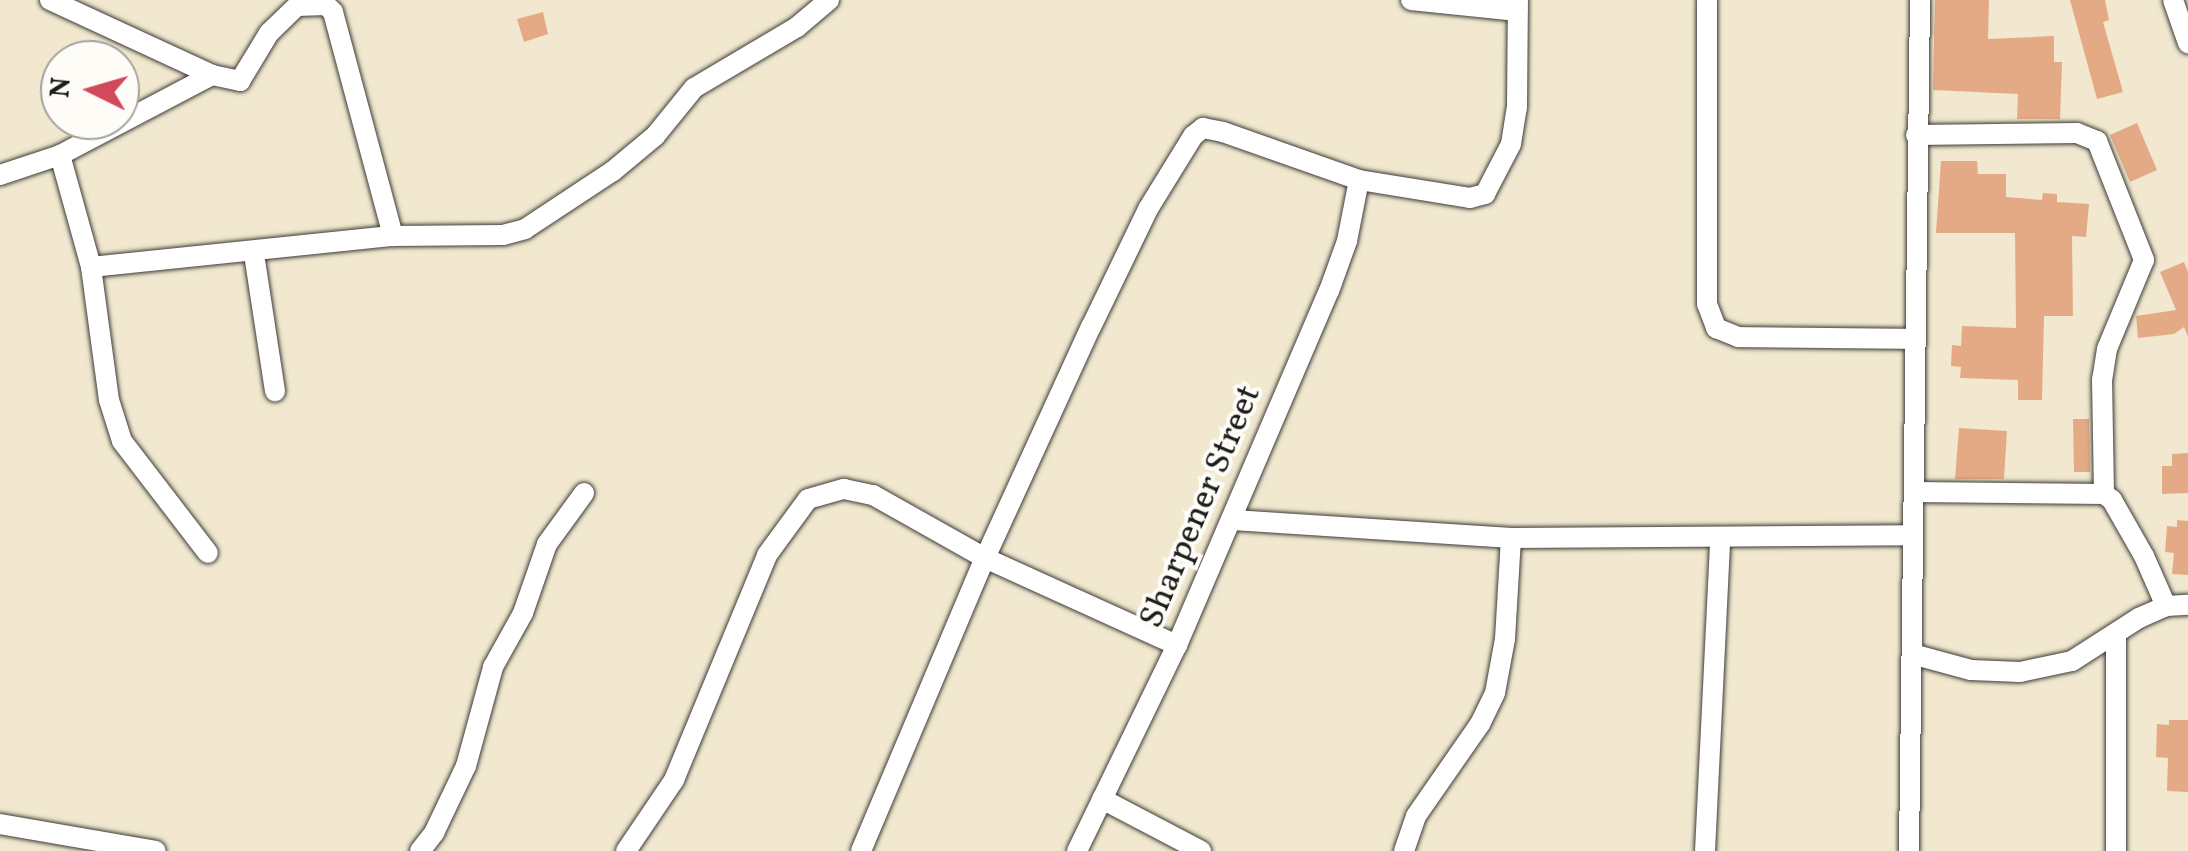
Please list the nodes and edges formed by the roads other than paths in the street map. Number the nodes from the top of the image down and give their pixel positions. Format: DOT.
graph roads {
  1 [pos="50,0"];
  2 [pos="830,0"];
  3 [pos="1411,0"];
  4 [pos="1707,0"];
  5 [pos="1920,0"];
  6 [pos="2173,0"];
  7 [pos="1518,6"];
  8 [pos="2188,44"];
  9 [pos="212,75"];
  10 [pos="1916,134"];
  11 [pos="60,155"];
  12 [pos="0,175"];
  13 [pos="1359,180"];
  14 [pos="393,236"];
  15 [pos="254,254"];
  16 [pos="91,267"];
  17 [pos="1915,339"];
  18 [pos="275,392"];
  19 [pos="1914,492"];
  20 [pos="584,493"];
  21 [pos="2104,494"];
  22 [pos="1232,520"];
  23 [pos="1913,535"];
  24 [pos="1510,538"];
  25 [pos="1720,540"];
  26 [pos="208,553"];
  27 [pos="985,558"];
  28 [pos="2188,605"];
  29 [pos="2166,606"];
  30 [pos="2116,632"];
  31 [pos="1177,645"];
  32 [pos="1912,654"];
  33 [pos="1102,799"];
  34 [pos="0,824"];
  35 [pos="99,847"];
  36 [pos="156,851"];
  37 [pos="420,851"];
  38 [pos="626,851"];
  39 [pos="861,851"];
  40 [pos="1076,851"];
  41 [pos="1201,851"];
  42 [pos="1404,851"];
  43 [pos="1705,851"];
  44 [pos="1909,851"];
  45 [pos="2116,851"];
  1 -- 9 [label="street"];
  2 -- 14 [label="street"];
  3 -- 7 [label="street"];
  4 -- 17 [label="street"];
  5 -- 10 [label="street"];
  6 -- 8 [label="street"];
  7 -- 13 [label="street"];
  9 -- 11 [label="street"];
  9 -- 14 [label="street"];
  10 -- 17 [label="street"];
  10 -- 21 [label="street"];
  11 -- 12 [label="street"];
  11 -- 16 [label="street"];
  13 -- 22 [label="street, Sharpener Street"];
  13 -- 27 [label="street"];
  14 -- 15 [label="street"];
  15 -- 16 [label="street"];
  15 -- 18 [label="street"];
  16 -- 26 [label="street"];
  17 -- 19 [label="street"];
  19 -- 21 [label="street"];
  19 -- 23 [label="street"];
  20 -- 37 [label="street"];
  21 -- 29 [label="street"];
  22 -- 24 [label="street"];
  22 -- 31 [label="street, Sharpener Street"];
  23 -- 25 [label="street"];
  23 -- 32 [label="street"];
  24 -- 25 [label="street"];
  24 -- 42 [label="street"];
  25 -- 43 [label="street"];
  27 -- 31 [label="street"];
  27 -- 38 [label="street"];
  27 -- 39 [label="street"];
  28 -- 29 [label="street"];
  29 -- 30 [label="street"];
  30 -- 32 [label="street"];
  30 -- 45 [label="street"];
  31 -- 33 [label="street, Sharpener Street"];
  32 -- 44 [label="street"];
  33 -- 40 [label="street, Sharpener Street"];
  33 -- 41 [label="street"];
  34 -- 35 [label="street"];
  35 -- 36 [label="street"];
}
